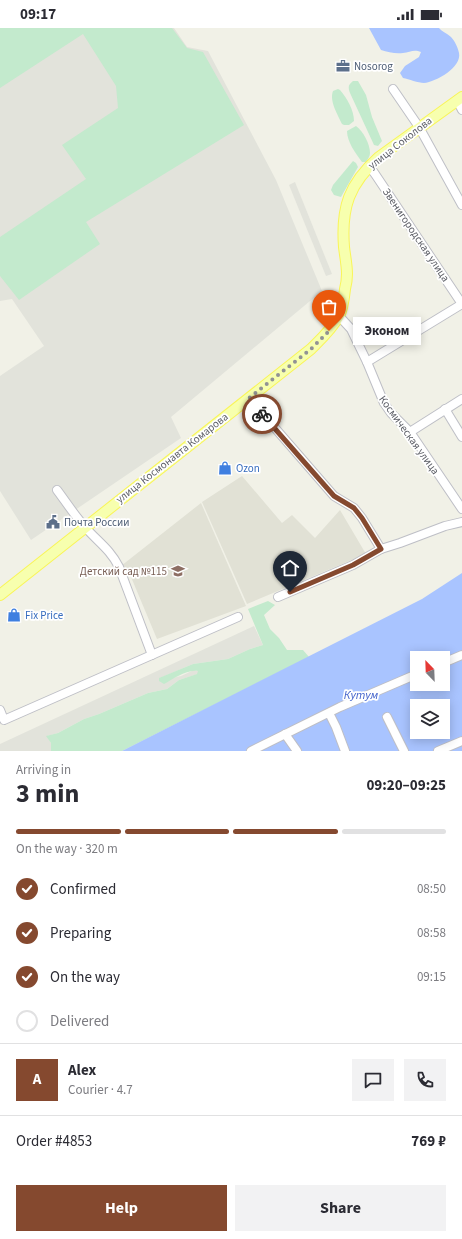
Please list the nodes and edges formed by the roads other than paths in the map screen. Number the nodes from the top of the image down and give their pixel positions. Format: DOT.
graph roads {
  1 [pos="393,89"];
  2 [pos="460,99"];
  3 [pos="462,110"];
  4 [pos="419,127"];
  5 [pos="368,166"];
  6 [pos="462,205"];
  7 [pos="462,304"];
  8 [pos="339,316"];
  9 [pos="367,362"];
  10 [pos="249,398"];
  11 [pos="462,399"];
  12 [pos="445,409"];
  13 [pos="410,432"];
  14 [pos="462,437"];
  15 [pos="57,490"];
  16 [pos="462,509"];
  17 [pos="462,522"];
  18 [pos="85,528"];
  19 [pos="381,549"];
  20 [pos="0,595"];
  21 [pos="278,597"];
  22 [pos="238,617"];
  23 [pos="152,655"];
  24 [pos="462,655"];
  25 [pos="450,660"];
  26 [pos="410,677"];
  27 [pos="0,710"];
  28 [pos="329,713"];
  29 [pos="387,717"];
  30 [pos="2,721"];
  31 [pos="284,734"];
  32 [pos="458,746"];
  33 [pos="251,751"];
  34 [pos="297,751"];
  35 [pos="345,751"];
  36 [pos="404,751"];
  37 [pos="438,751"];
  1 -- 4 [label="street"];
  2 -- 3 [label="street"];
  2 -- 4 [label="main road, улица Соколова"];
  4 -- 5 [label="main road, улица Соколова"];
  4 -- 6 [label="street"];
  5 -- 7 [label="street, Звенигородская улица"];
  5 -- 8 [label="main road, улица Соколова"];
  7 -- 9 [label="street"];
  8 -- 9 [label="street, Космическая улица"];
  8 -- 10 [label="main road, улица Космонавта Комарова"];
  9 -- 13 [label="street, Космическая улица"];
  10 -- 18 [label="main road, улица Космонавта Комарова"];
  10 -- 19 [label="street"];
  11 -- 12 [label="street"];
  12 -- 13 [label="street"];
  12 -- 14 [label="street"];
  13 -- 16 [label="street, Космическая улица"];
  15 -- 18 [label="street"];
  17 -- 19 [label="street"];
  18 -- 20 [label="main road, улица Космонавта Комарова"];
  18 -- 23 [label="street"];
  19 -- 21 [label="street"];
  22 -- 23 [label="street"];
  23 -- 30 [label="street"];
  24 -- 25 [label="street"];
  26 -- 28 [label="street"];
  27 -- 30 [label="street"];
  28 -- 31 [label="street"];
  28 -- 35 [label="street"];
  29 -- 36 [label="street"];
  31 -- 33 [label="street"];
  31 -- 34 [label="street"];
  32 -- 37 [label="street"];
}
